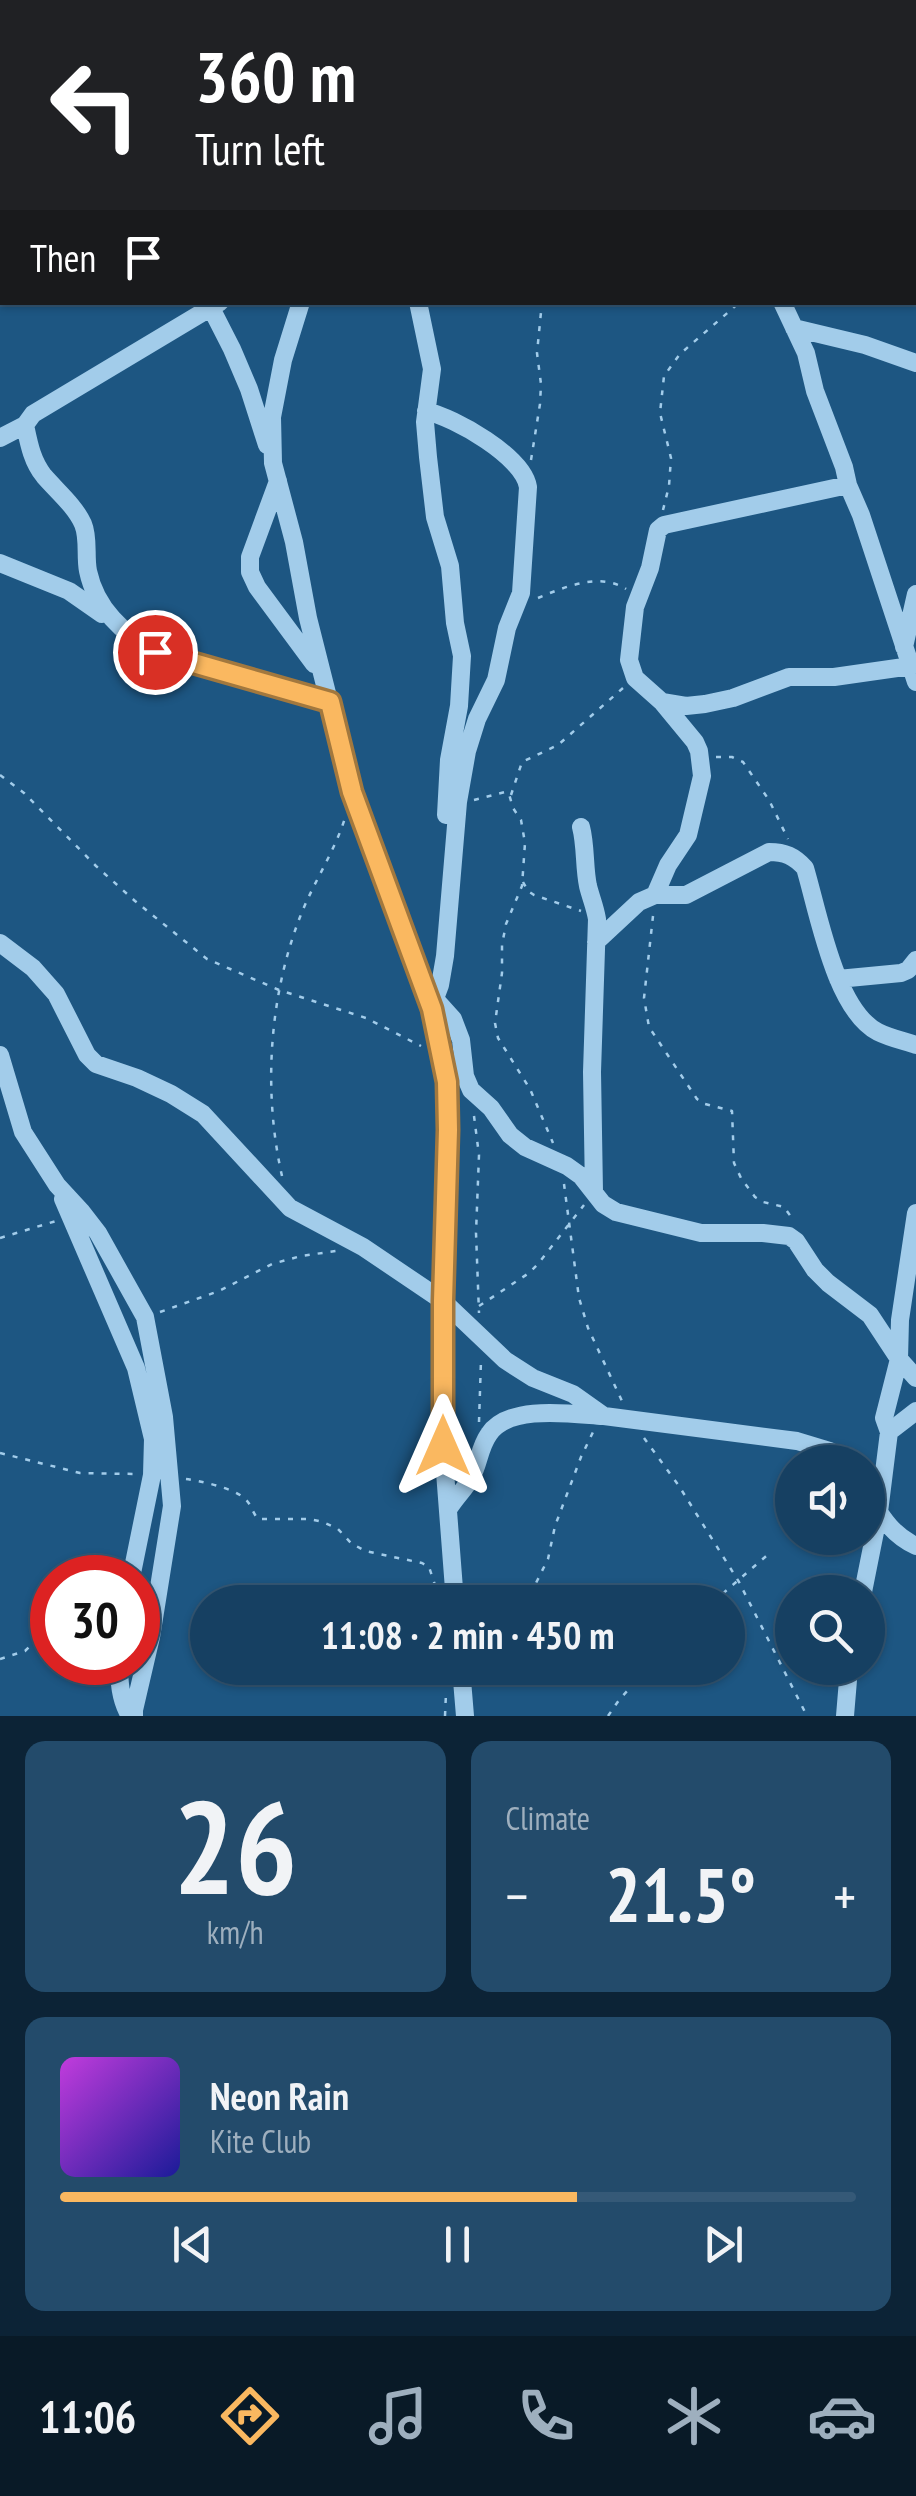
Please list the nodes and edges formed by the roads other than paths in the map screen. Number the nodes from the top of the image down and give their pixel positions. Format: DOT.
graph roads {
  1 [pos="211,305"];
  2 [pos="213,305"];
  3 [pos="300,305"];
  4 [pos="419,305"];
  5 [pos="783,305"];
  6 [pos="794,328"];
  7 [pos="916,364"];
  8 [pos="426,411"];
  9 [pos="25,425"];
  10 [pos="0,438"];
  11 [pos="276,472"];
  12 [pos="848,486"];
  13 [pos="0,563"];
  14 [pos="916,594"];
  15 [pos="115,623"];
  16 [pos="904,647"];
  17 [pos="914,674"];
  18 [pos="323,677"];
  19 [pos="719,701"];
  20 [pos="330,702"];
  21 [pos="662,702"];
  22 [pos="697,746"];
  23 [pos="581,827"];
  24 [pos="451,867"];
  25 [pos="656,895"];
  26 [pos="596,942"];
  27 [pos="0,943"];
  28 [pos="916,960"];
  29 [pos="838,979"];
  30 [pos="433,1004"];
  31 [pos="916,1045"];
  32 [pos="0,1055"];
  33 [pos="56,1186"];
  34 [pos="594,1192"];
  35 [pos="916,1213"];
  36 [pos="443,1301"];
  37 [pos="899,1360"];
  38 [pos="916,1378"];
  39 [pos="916,1411"];
  40 [pos="604,1416"];
  41 [pos="889,1432"];
  42 [pos="812,1445"];
  43 [pos="885,1464"];
  44 [pos="446,1512"];
  45 [pos="885,1524"];
  46 [pos="916,1546"];
  47 [pos="136,1555"];
  48 [pos="446,1585"];
  49 [pos="120,1685"];
  50 [pos="462,1685"];
  51 [pos="848,1685"];
  52 [pos="129,1715"];
  53 [pos="465,1716"];
  54 [pos="845,1716"];
  1 -- 9 [label="street"];
  2 -- 11 [label="street"];
  3 -- 11 [label="street"];
  4 -- 8 [label="street"];
  5 -- 6 [label="street"];
  6 -- 7 [label="street"];
  6 -- 12 [label="street"];
  8 -- 24 [label="street"];
  8 -- 24 [label="street"];
  9 -- 10 [label="street"];
  9 -- 15 [label="street"];
  11 -- 18 [label="street"];
  11 -- 18 [label="street"];
  12 -- 16 [label="street"];
  12 -- 21 [label="street"];
  13 -- 15 [label="street"];
  14 -- 16 [label="street"];
  15 -- 20 [label="street"];
  16 -- 17 [label="street"];
  17 -- 19 [label="street"];
  18 -- 20 [label="street"];
  19 -- 21 [label="street"];
  19 -- 22 [label="street"];
  20 -- 30 [label="street"];
  21 -- 22 [label="street"];
  22 -- 25 [label="street"];
  23 -- 26 [label="street"];
  24 -- 30 [label="street"];
  25 -- 26 [label="street"];
  25 -- 29 [label="street"];
  26 -- 34 [label="street"];
  27 -- 36 [label="street"];
  28 -- 29 [label="street"];
  29 -- 31 [label="street"];
  30 -- 34 [label="street"];
  30 -- 36 [label="street"];
  32 -- 33 [label="street"];
  33 -- 47 [label="street"];
  33 -- 52 [label="street"];
  34 -- 37 [label="street"];
  35 -- 37 [label="street"];
  36 -- 40 [label="street"];
  36 -- 44 [label="street"];
  37 -- 38 [label="street"];
  37 -- 41 [label="street"];
  39 -- 41 [label="street"];
  40 -- 42 [label="street"];
  40 -- 44 [label="street"];
  41 -- 43 [label="street"];
  44 -- 48 [label="street"];
  45 -- 46 [label="street"];
  49 -- 52 [label="street"];
  50 -- 53 [label="street"];
  51 -- 54 [label="street"];
}
